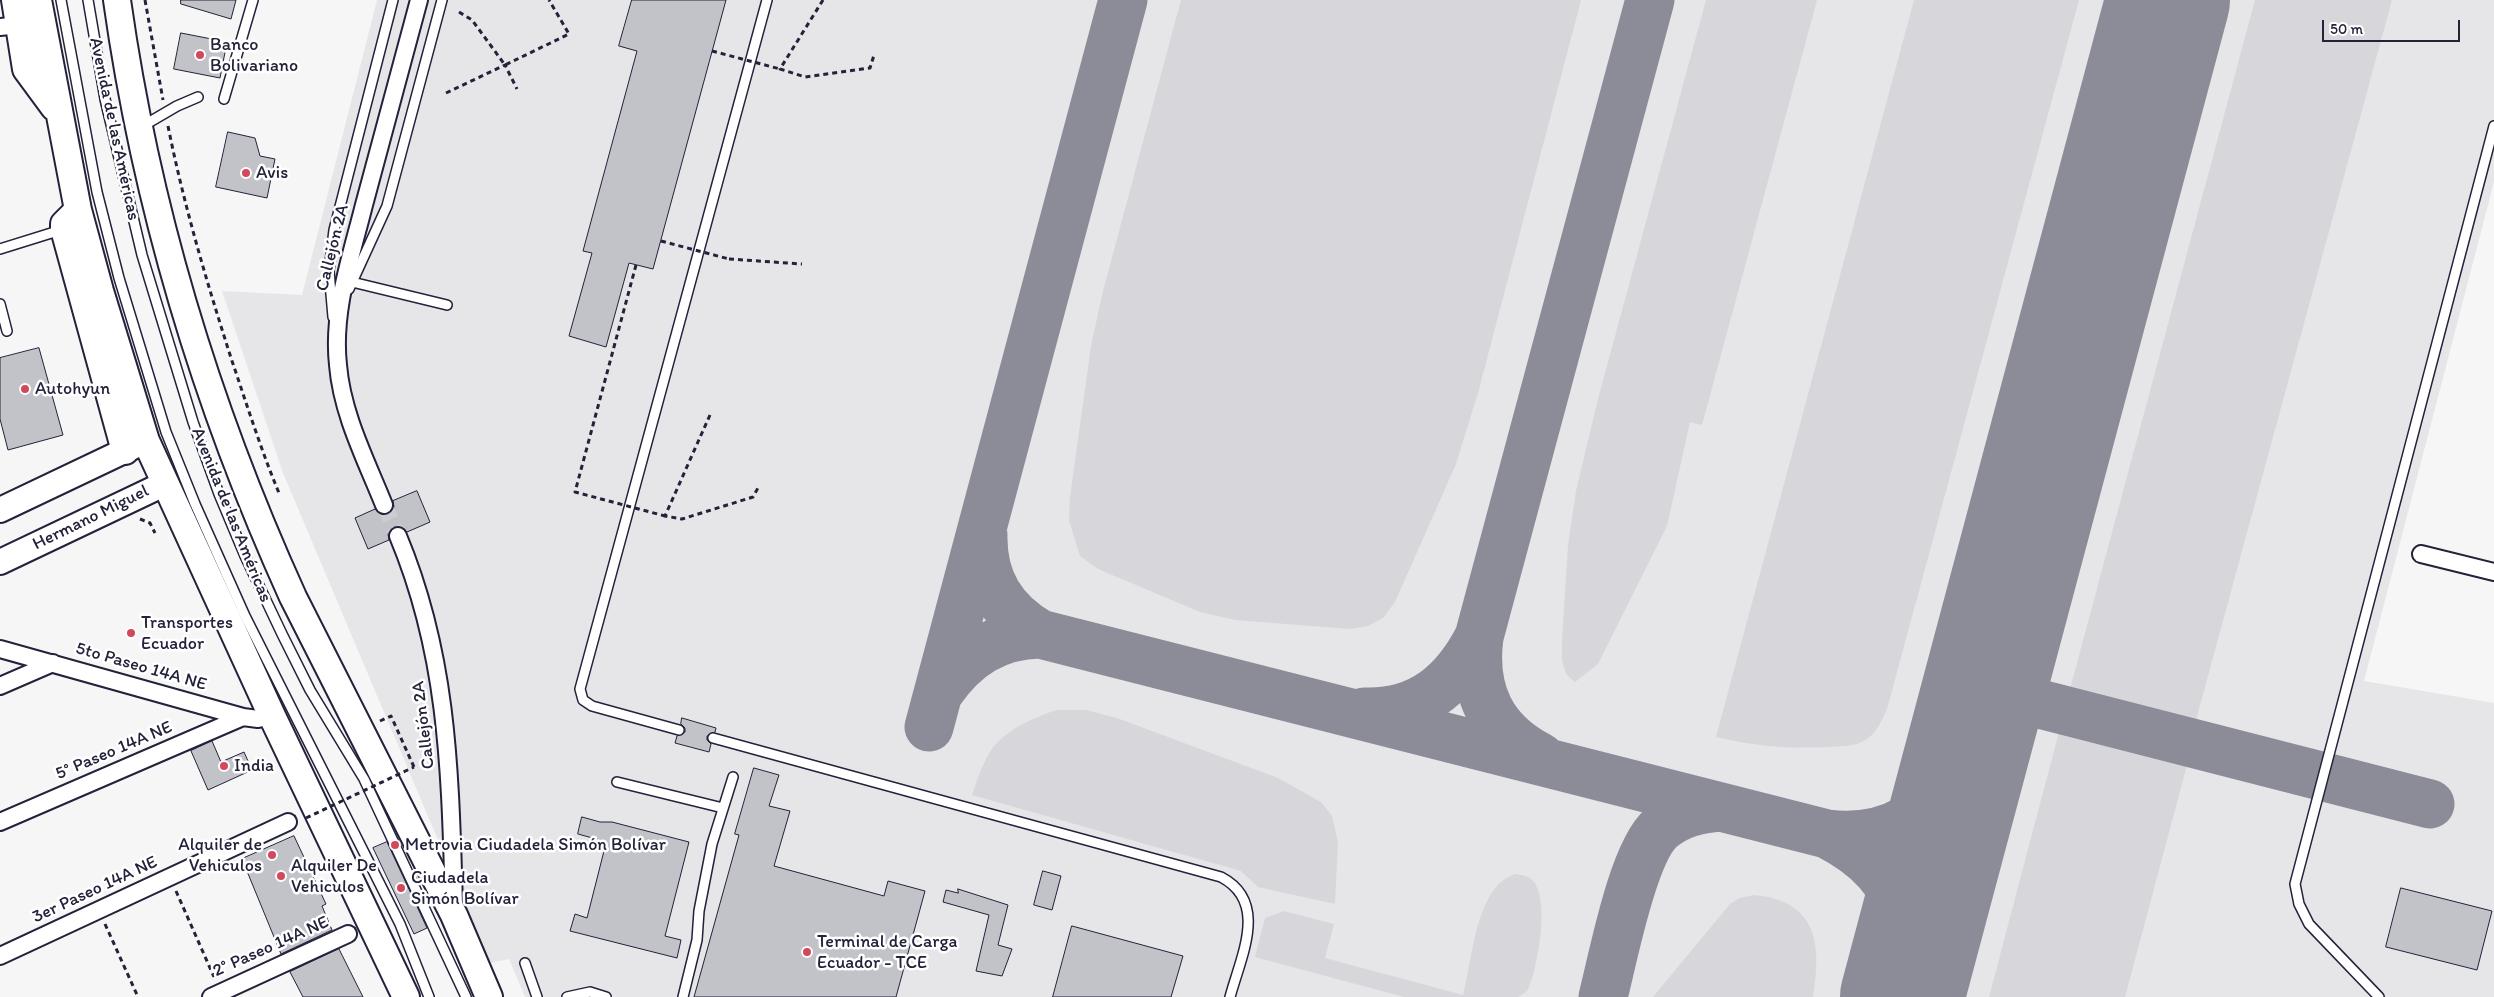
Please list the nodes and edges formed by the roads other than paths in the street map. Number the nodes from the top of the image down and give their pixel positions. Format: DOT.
graph roads {
  1 [pos="38,0"];
  2 [pos="61,0"];
  3 [pos="88,0"];
  4 [pos="117,0"];
  5 [pos="253,0"];
  6 [pos="393,0"];
  7 [pos="419,0"];
  8 [pos="442,0"];
  9 [pos="766,0"];
  10 [pos="11,17"];
  11 [pos="198,97"];
  12 [pos="224,99"];
  13 [pos="58,112"];
  14 [pos="2494,126"];
  15 [pos="139,129"];
  16 [pos="71,220"];
  17 [pos="0,249"];
  18 [pos="352,282"];
  19 [pos="0,304"];
  20 [pos="447,305"];
  21 [pos="339,309"];
  22 [pos="7,331"];
  23 [pos="338,365"];
  24 [pos="136,446"];
  25 [pos="173,479"];
  26 [pos="384,505"];
  27 [pos="0,510"];
  28 [pos="398,536"];
  29 [pos="2421,554"];
  30 [pos="0,562"];
  31 [pos="2494,572"];
  32 [pos="0,649"];
  33 [pos="53,663"];
  34 [pos="0,686"];
  35 [pos="272,716"];
  36 [pos="243,717"];
  37 [pos="679,730"];
  38 [pos="713,738"];
  39 [pos="734,777"];
  40 [pos="617,782"];
  41 [pos="723,808"];
  42 [pos="0,822"];
  43 [pos="288,822"];
  44 [pos="454,914"];
  45 [pos="348,934"];
  46 [pos="0,956"];
  47 [pos="525,963"];
  48 [pos="216,995"];
  49 [pos="406,997"];
  50 [pos="430,997"];
  51 [pos="466,997"];
  52 [pos="489,997"];
  53 [pos="537,997"];
  54 [pos="567,997"];
  55 [pos="606,997"];
  56 [pos="683,997"];
  57 [pos="1230,997"];
  58 [pos="2379,997"];
  1 -- 13 [label="main road, Avenida de las Américas"];
  2 -- 25 [label="lane, Avenida de las Américas"];
  3 -- 51 [label="lane, Avenida de las Américas"];
  4 -- 15 [label="main road, Avenida de las Américas"];
  5 -- 12 [label="lane"];
  6 -- 23 [label="lane"];
  7 -- 21 [label="street, Callejón 2A"];
  8 -- 18 [label="lane"];
  9 -- 37 [label="lane"];
  10 -- 13 [label="main road"];
  11 -- 15 [label="lane"];
  13 -- 16 [label="main road, Avenida de las Américas"];
  14 -- 58 [label="lane"];
  15 -- 44 [label="main road, Avenida de las Américas"];
  16 -- 17 [label="lane"];
  16 -- 24 [label="main road, Avenida de las Américas"];
  18 -- 20 [label="lane"];
  18 -- 21 [label="lane"];
  19 -- 22 [label="lane"];
  21 -- 23 [label="street, Callejón 2A"];
  23 -- 26 [label="street, Callejón 2A"];
  24 -- 25 [label="main road, Avenida de las Américas"];
  24 -- 27 [label="street"];
  25 -- 30 [label="street, Hermano Miguel"];
  25 -- 35 [label="main road, Avenida de las Américas"];
  25 -- 50 [label="lane, Avenida de las Américas"];
  28 -- 44 [label="street, Callejón 2A"];
  29 -- 31 [label="street"];
  32 -- 33 [label="street, 5to Paseo 14A NE"];
  33 -- 34 [label="street"];
  33 -- 36 [label="street, 5to Paseo 14A NE"];
  35 -- 36 [label="street, 5to Paseo 14A NE"];
  35 -- 49 [label="main road, Avenida de las Américas"];
  36 -- 42 [label="street, 5° Paseo 14A NE"];
  38 -- 57 [label="lane"];
  39 -- 41 [label="lane"];
  40 -- 41 [label="lane"];
  41 -- 56 [label="lane"];
  43 -- 46 [label="street, 3er Paseo 14A NE"];
  44 -- 52 [label="main road, Avenida de las Américas"];
  45 -- 48 [label="street, 2° Paseo 14A NE"];
  47 -- 53 [label="lane"];
  54 -- 55 [label="lane"];
}
